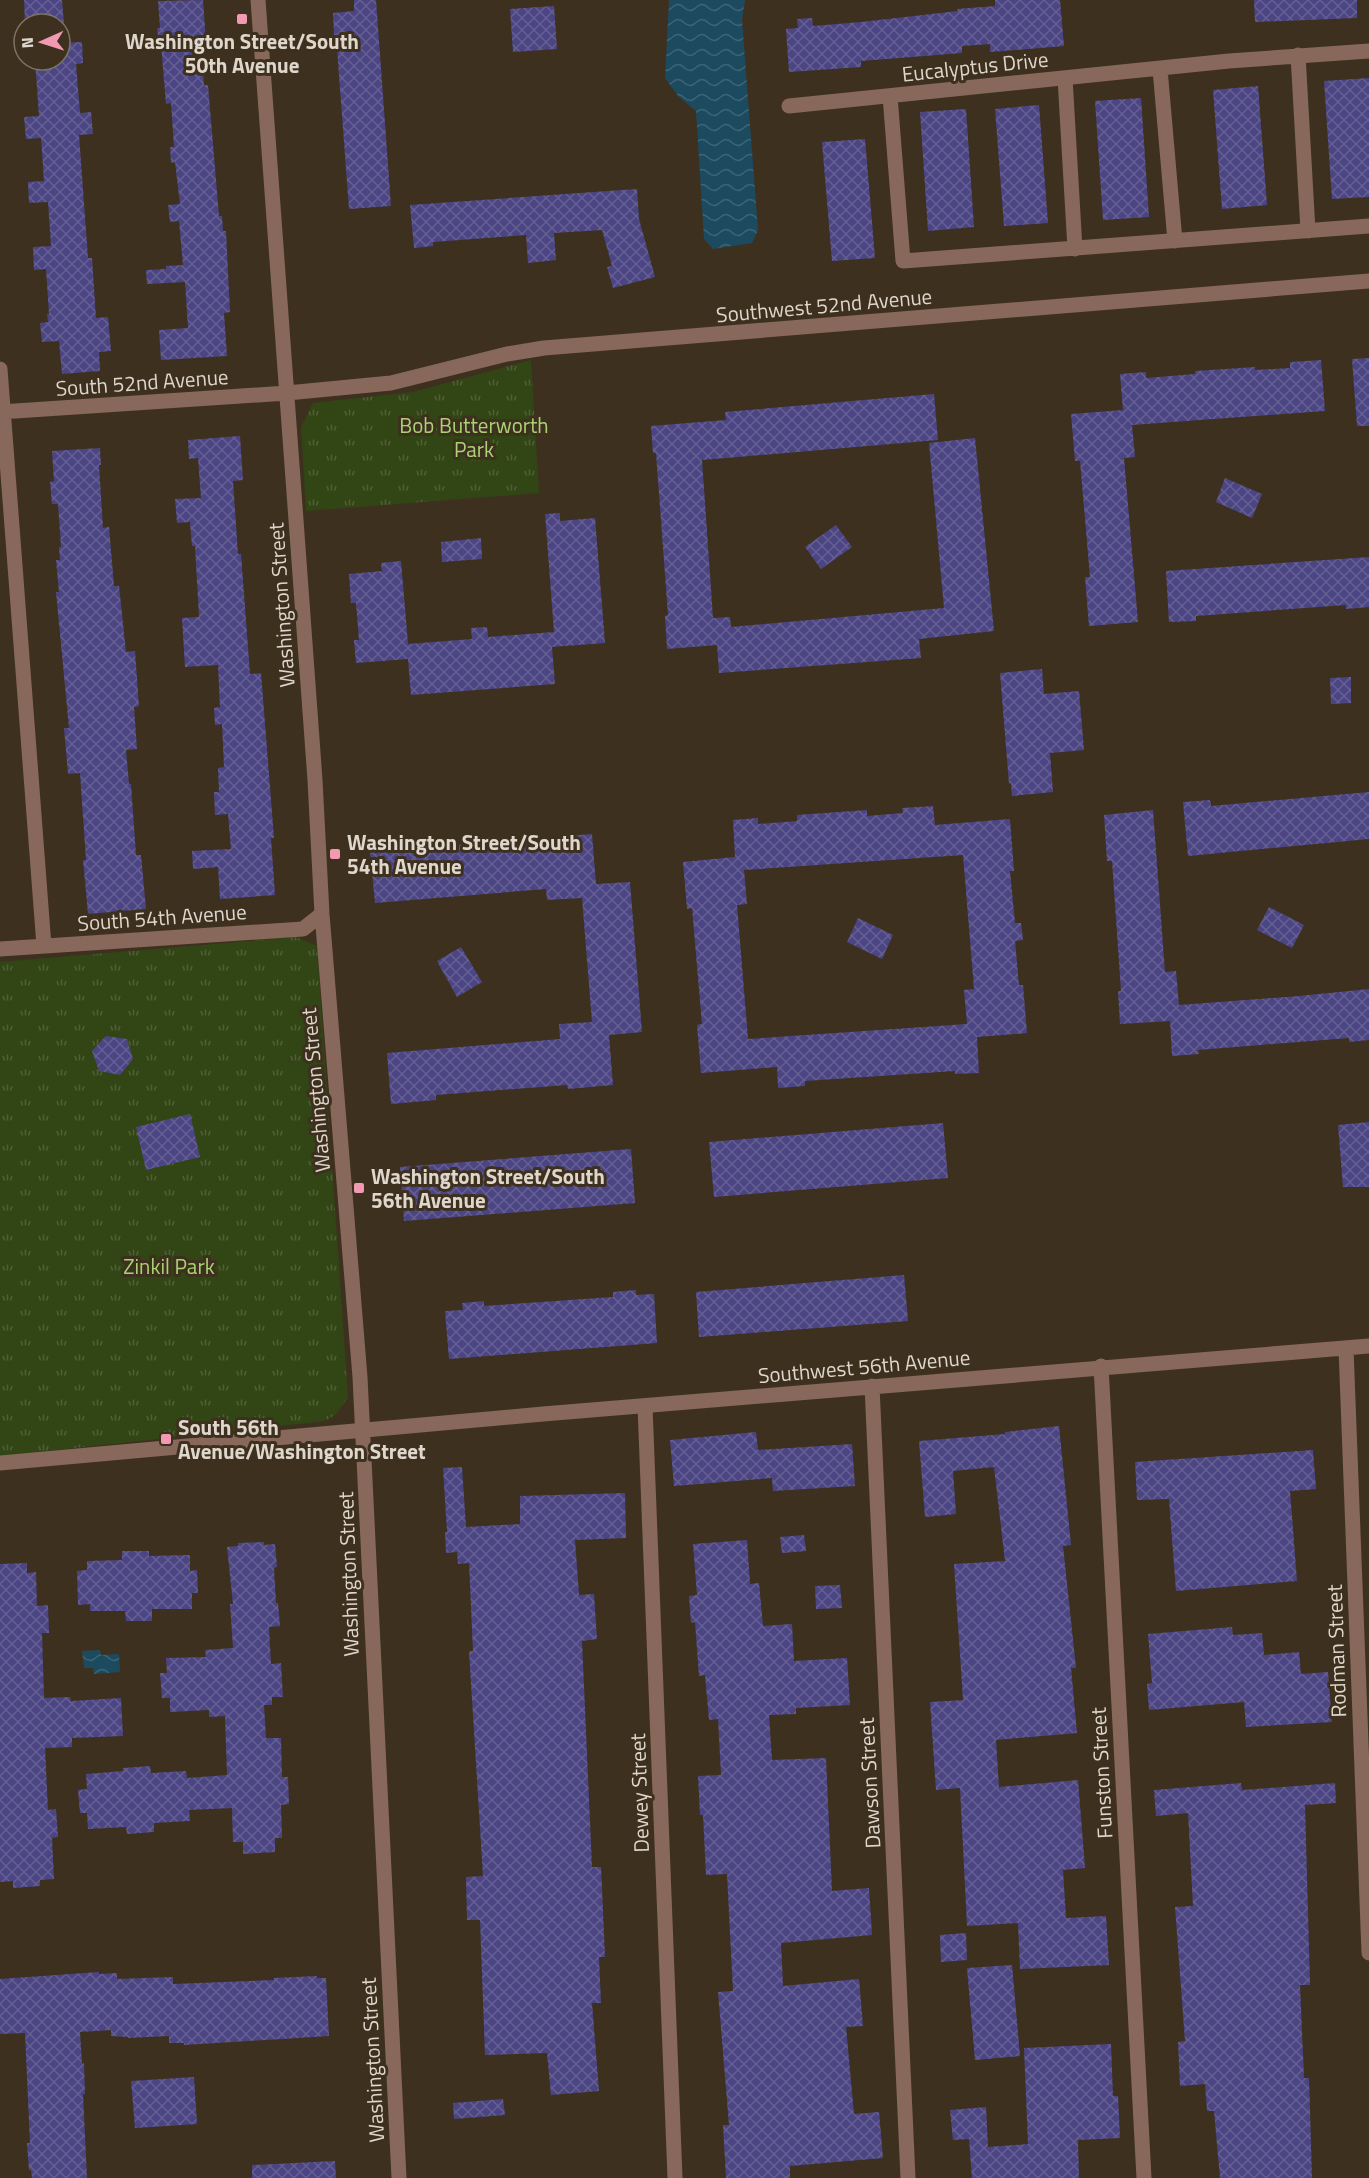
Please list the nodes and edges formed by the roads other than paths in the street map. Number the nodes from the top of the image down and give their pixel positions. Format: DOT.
graph roads {
  1 [pos="258,0"];
  2 [pos="1369,51"];
  3 [pos="1298,55"];
  4 [pos="1160,69"];
  5 [pos="1065,78"];
  6 [pos="890,96"];
  7 [pos="789,106"];
  8 [pos="1369,226"];
  9 [pos="1308,231"];
  10 [pos="1175,241"];
  11 [pos="1075,249"];
  12 [pos="1369,281"];
  13 [pos="0,369"];
  14 [pos="287,393"];
  15 [pos="2,412"];
  16 [pos="321,914"];
  17 [pos="44,946"];
  18 [pos="0,949"];
  19 [pos="1369,1346"];
  20 [pos="1346,1348"];
  21 [pos="1101,1366"];
  22 [pos="872,1386"];
  23 [pos="645,1406"];
  24 [pos="363,1430"];
  25 [pos="0,1464"];
  26 [pos="1369,1953"];
  27 [pos="399,2178"];
  28 [pos="675,2178"];
  29 [pos="908,2178"];
  30 [pos="1144,2178"];
  1 -- 14 [label="street, Washington Street"];
  2 -- 3 [label="street, Eucalyptus Drive"];
  3 -- 4 [label="street, Eucalyptus Drive"];
  3 -- 9 [label="street"];
  4 -- 5 [label="street, Eucalyptus Drive"];
  4 -- 10 [label="street"];
  5 -- 6 [label="street, Eucalyptus Drive"];
  5 -- 11 [label="street, Eucalyptus Drive"];
  6 -- 7 [label="street, Eucalyptus Drive"];
  6 -- 11 [label="street, Eucalyptus Drive"];
  8 -- 9 [label="street, Eucalyptus Drive"];
  9 -- 10 [label="street, Eucalyptus Drive"];
  10 -- 11 [label="street, Eucalyptus Drive"];
  12 -- 14 [label="street, Southwest 52nd Avenue"];
  13 -- 15 [label="street"];
  14 -- 15 [label="street, South 52nd Avenue"];
  14 -- 16 [label="street, Washington Street"];
  15 -- 17 [label="street"];
  16 -- 17 [label="street, South 54th Avenue"];
  16 -- 24 [label="street, Washington Street"];
  17 -- 18 [label="street, South 54th Avenue"];
  19 -- 20 [label="street, Southwest 56th Avenue"];
  20 -- 21 [label="street, Southwest 56th Avenue"];
  20 -- 26 [label="street, Rodman Street"];
  21 -- 22 [label="street, Southwest 56th Avenue"];
  21 -- 30 [label="street, Funston Street"];
  22 -- 23 [label="street, Southwest 56th Avenue"];
  22 -- 29 [label="street, Dawson Street"];
  23 -- 24 [label="street, Southwest 56th Avenue"];
  23 -- 28 [label="street, Dewey Street"];
  24 -- 25 [label="street, Southwest 56th Avenue"];
  24 -- 27 [label="street, Washington Street"];
}
